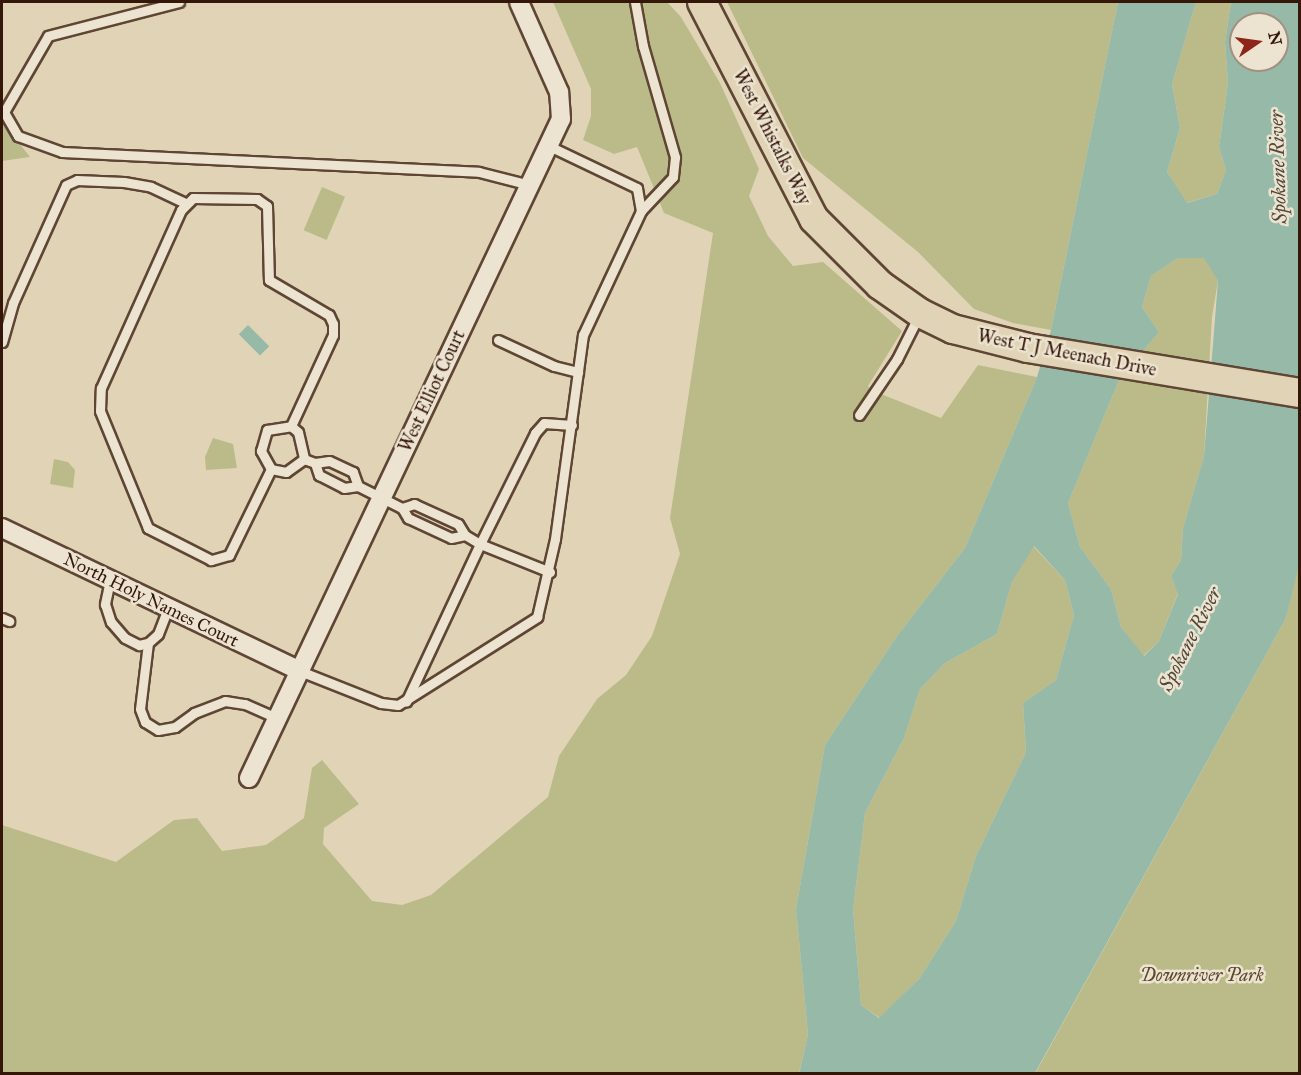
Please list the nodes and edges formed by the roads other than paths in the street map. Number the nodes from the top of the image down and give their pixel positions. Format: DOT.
graph roads {
  1 [pos="179,2"];
  2 [pos="519,2"];
  3 [pos="635,2"];
  4 [pos="702,2"];
  5 [pos="549,146"];
  6 [pos="530,185"];
  7 [pos="186,203"];
  8 [pos="641,211"];
  9 [pos="856,262"];
  10 [pos="920,313"];
  11 [pos="498,340"];
  12 [pos="2,342"];
  13 [pos="578,372"];
  14 [pos="1299,393"];
  15 [pos="859,415"];
  16 [pos="572,425"];
  17 [pos="291,426"];
  18 [pos="304,459"];
  19 [pos="315,464"];
  20 [pos="271,469"];
  21 [pos="358,486"];
  22 [pos="382,498"];
  23 [pos="402,508"];
  24 [pos="2,528"];
  25 [pos="465,535"];
  26 [pos="480,544"];
  27 [pos="550,572"];
  28 [pos="110,580"];
  29 [pos="168,608"];
  30 [pos="148,643"];
  31 [pos="300,671"];
  32 [pos="406,702"];
  33 [pos="277,718"];
  34 [pos="249,778"];
  1 -- 6 [label="lane"];
  2 -- 5 [label="street, West Elliot Court"];
  3 -- 8 [label="lane"];
  4 -- 9 [label="main road, West Whistalks Way"];
  5 -- 6 [label="street, West Elliot Court"];
  5 -- 8 [label="lane"];
  6 -- 22 [label="street, West Elliot Court"];
  7 -- 12 [label="lane"];
  7 -- 17 [label="lane"];
  7 -- 20 [label="lane"];
  8 -- 13 [label="lane"];
  9 -- 10 [label="main road, West T J Meenach Drive"];
  10 -- 14 [label="main road, West T J Meenach Drive"];
  10 -- 15 [label="lane"];
  11 -- 13 [label="lane"];
  13 -- 16 [label="lane"];
  16 -- 26 [label="lane"];
  16 -- 27 [label="lane"];
  17 -- 18 [label="lane"];
  17 -- 20 [label="lane"];
  18 -- 19 [label="lane"];
  18 -- 20 [label="lane"];
  19 -- 21 [label="lane"];
  19 -- 21 [label="lane"];
  21 -- 22 [label="lane"];
  22 -- 23 [label="lane"];
  22 -- 31 [label="street, West Elliot Court"];
  23 -- 25 [label="lane"];
  23 -- 25 [label="lane"];
  24 -- 28 [label="street, North Holy Names Court"];
  25 -- 26 [label="lane"];
  26 -- 27 [label="lane"];
  26 -- 32 [label="lane"];
  27 -- 32 [label="lane"];
  28 -- 29 [label="street, North Holy Names Court"];
  28 -- 30 [label="lane"];
  29 -- 30 [label="lane"];
  29 -- 31 [label="street, North Holy Names Court"];
  30 -- 33 [label="lane"];
  31 -- 32 [label="lane"];
  31 -- 33 [label="street, West Elliot Court"];
  33 -- 34 [label="street, West Elliot Court"];
}
